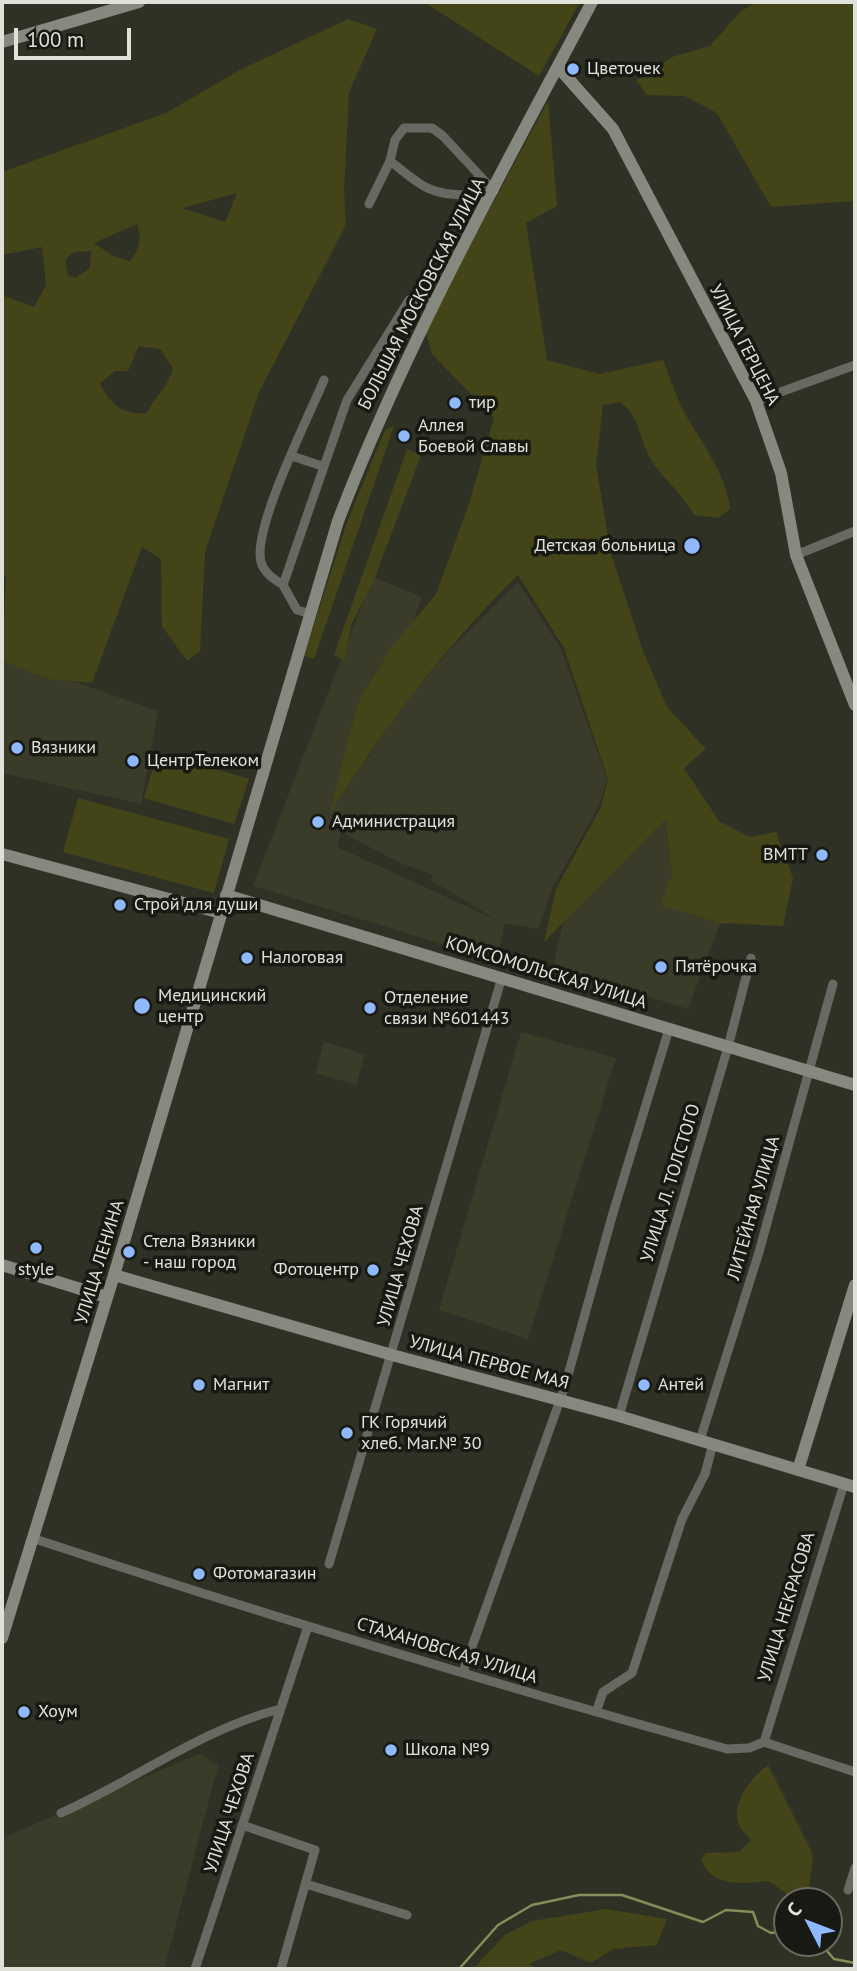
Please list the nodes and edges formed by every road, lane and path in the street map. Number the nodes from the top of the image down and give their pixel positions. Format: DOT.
graph roads {
  1 [pos="139,2"];
  2 [pos="592,2"];
  3 [pos="2,42"];
  4 [pos="558,67"];
  5 [pos="390,161"];
  6 [pos="479,176"];
  7 [pos="494,191"];
  8 [pos="369,204"];
  9 [pos="435,303"];
  10 [pos="855,365"];
  11 [pos="324,380"];
  12 [pos="756,401"];
  13 [pos="292,456"];
  14 [pos="322,466"];
  15 [pos="855,531"];
  16 [pos="796,555"];
  17 [pos="283,585"];
  18 [pos="308,613"];
  19 [pos="855,705"];
  20 [pos="2,854"];
  21 [pos="226,895"];
  22 [pos="221,914"];
  23 [pos="751,958"];
  24 [pos="502,977"];
  25 [pos="833,984"];
  26 [pos="669,1030"];
  27 [pos="728,1047"];
  28 [pos="809,1073"];
  29 [pos="855,1085"];
  30 [pos="2,1265"];
  31 [pos="114,1275"];
  32 [pos="855,1285"];
  33 [pos="107,1297"];
  34 [pos="392,1355"];
  35 [pos="558,1399"];
  36 [pos="619,1416"];
  37 [pos="700,1440"];
  38 [pos="713,1444"];
  39 [pos="798,1470"];
  40 [pos="850,1485"];
  41 [pos="32,1538"];
  42 [pos="329,1564"];
  43 [pos="308,1626"];
  44 [pos="2,1638"];
  45 [pos="463,1672"];
  46 [pos="281,1709"];
  47 [pos="596,1712"];
  48 [pos="764,1742"];
  49 [pos="855,1772"];
  50 [pos="61,1813"];
  51 [pos="242,1825"];
  52 [pos="855,1868"];
  53 [pos="306,1884"];
  54 [pos="848,1890"];
  55 [pos="407,1915"];
  56 [pos="195,1969"];
  57 [pos="281,1969"];
  1 -- 3 [label="street"];
  2 -- 4 [label="street, БОЛЬШАЯ МОСКОВСКАЯ УЛИЦА"];
  4 -- 7 [label="street, БОЛЬШАЯ МОСКОВСКАЯ УЛИЦА"];
  4 -- 12 [label="street, УЛИЦА ГЕРЦЕНА"];
  5 -- 6 [label="street"];
  5 -- 6 [label="street"];
  5 -- 8 [label="street"];
  6 -- 7 [label="street"];
  7 -- 9 [label="street, БОЛЬШАЯ МОСКОВСКАЯ УЛИЦА"];
  9 -- 14 [label="street"];
  9 -- 18 [label="street, БОЛЬШАЯ МОСКОВСКАЯ УЛИЦА"];
  10 -- 12 [label="street"];
  11 -- 13 [label="street"];
  12 -- 16 [label="street, УЛИЦА ГЕРЦЕНА"];
  13 -- 14 [label="street"];
  13 -- 17 [label="street"];
  14 -- 17 [label="street"];
  15 -- 16 [label="street"];
  16 -- 19 [label="street, УЛИЦА ГЕРЦЕНА"];
  17 -- 18 [label="street"];
  18 -- 21 [label="street, БОЛЬШАЯ МОСКОВСКАЯ УЛИЦА"];
  20 -- 22 [label="street"];
  21 -- 22 [label="street, УЛИЦА ЛЕНИНА"];
  21 -- 24 [label="street, КОМСОМОЛЬСКАЯ УЛИЦА"];
  22 -- 31 [label="street, УЛИЦА ЛЕНИНА"];
  23 -- 27 [label="street, УЛИЦА Л. ТОЛСТОГО"];
  24 -- 26 [label="street, КОМСОМОЛЬСКАЯ УЛИЦА"];
  24 -- 34 [label="street, УЛИЦА ЧЕХОВА"];
  25 -- 28 [label="street, ЛИТЕЙНАЯ УЛИЦА"];
  26 -- 27 [label="street, КОМСОМОЛЬСКАЯ УЛИЦА"];
  26 -- 35 [label="street"];
  27 -- 28 [label="street, КОМСОМОЛЬСКАЯ УЛИЦА"];
  27 -- 36 [label="street, УЛИЦА Л. ТОЛСТОГО"];
  28 -- 29 [label="street, КОМСОМОЛЬСКАЯ УЛИЦА"];
  28 -- 37 [label="street, ЛИТЕЙНАЯ УЛИЦА"];
  30 -- 33 [label="street"];
  31 -- 33 [label="street, УЛИЦА ЛЕНИНА"];
  31 -- 34 [label="street, УЛИЦА ПЕРВОЕ МАЯ"];
  32 -- 39 [label="street"];
  33 -- 41 [label="street, УЛИЦА ЛЕНИНА"];
  34 -- 35 [label="street, УЛИЦА ПЕРВОЕ МАЯ"];
  34 -- 42 [label="street, УЛИЦА ЧЕХОВА"];
  35 -- 36 [label="street, УЛИЦА ПЕРВОЕ МАЯ"];
  35 -- 45 [label="street"];
  36 -- 37 [label="street, УЛИЦА ПЕРВОЕ МАЯ"];
  37 -- 38 [label="street, УЛИЦА ПЕРВОЕ МАЯ"];
  38 -- 39 [label="street, УЛИЦА ПЕРВОЕ МАЯ"];
  38 -- 47 [label="street"];
  39 -- 40 [label="street, УЛИЦА ПЕРВОЕ МАЯ"];
  40 -- 48 [label="street, УЛИЦА НЕКРАСОВА"];
  41 -- 43 [label="street, СТАХАНОВСКАЯ УЛИЦА"];
  41 -- 44 [label="street, УЛИЦА ЛЕНИНА"];
  43 -- 45 [label="street, СТАХАНОВСКАЯ УЛИЦА"];
  43 -- 46 [label="street, УЛИЦА ЧЕХОВА"];
  45 -- 47 [label="street, СТАХАНОВСКАЯ УЛИЦА"];
  46 -- 50 [label="street"];
  46 -- 51 [label="street, УЛИЦА ЧЕХОВА"];
  47 -- 48 [label="street, СТАХАНОВСКАЯ УЛИЦА"];
  48 -- 49 [label="street, СТАХАНОВСКАЯ УЛИЦА"];
  51 -- 53 [label="street"];
  51 -- 56 [label="street, УЛИЦА ЧЕХОВА"];
  52 -- 54 [label="street"];
  53 -- 55 [label="street"];
  53 -- 57 [label="street"];
}
